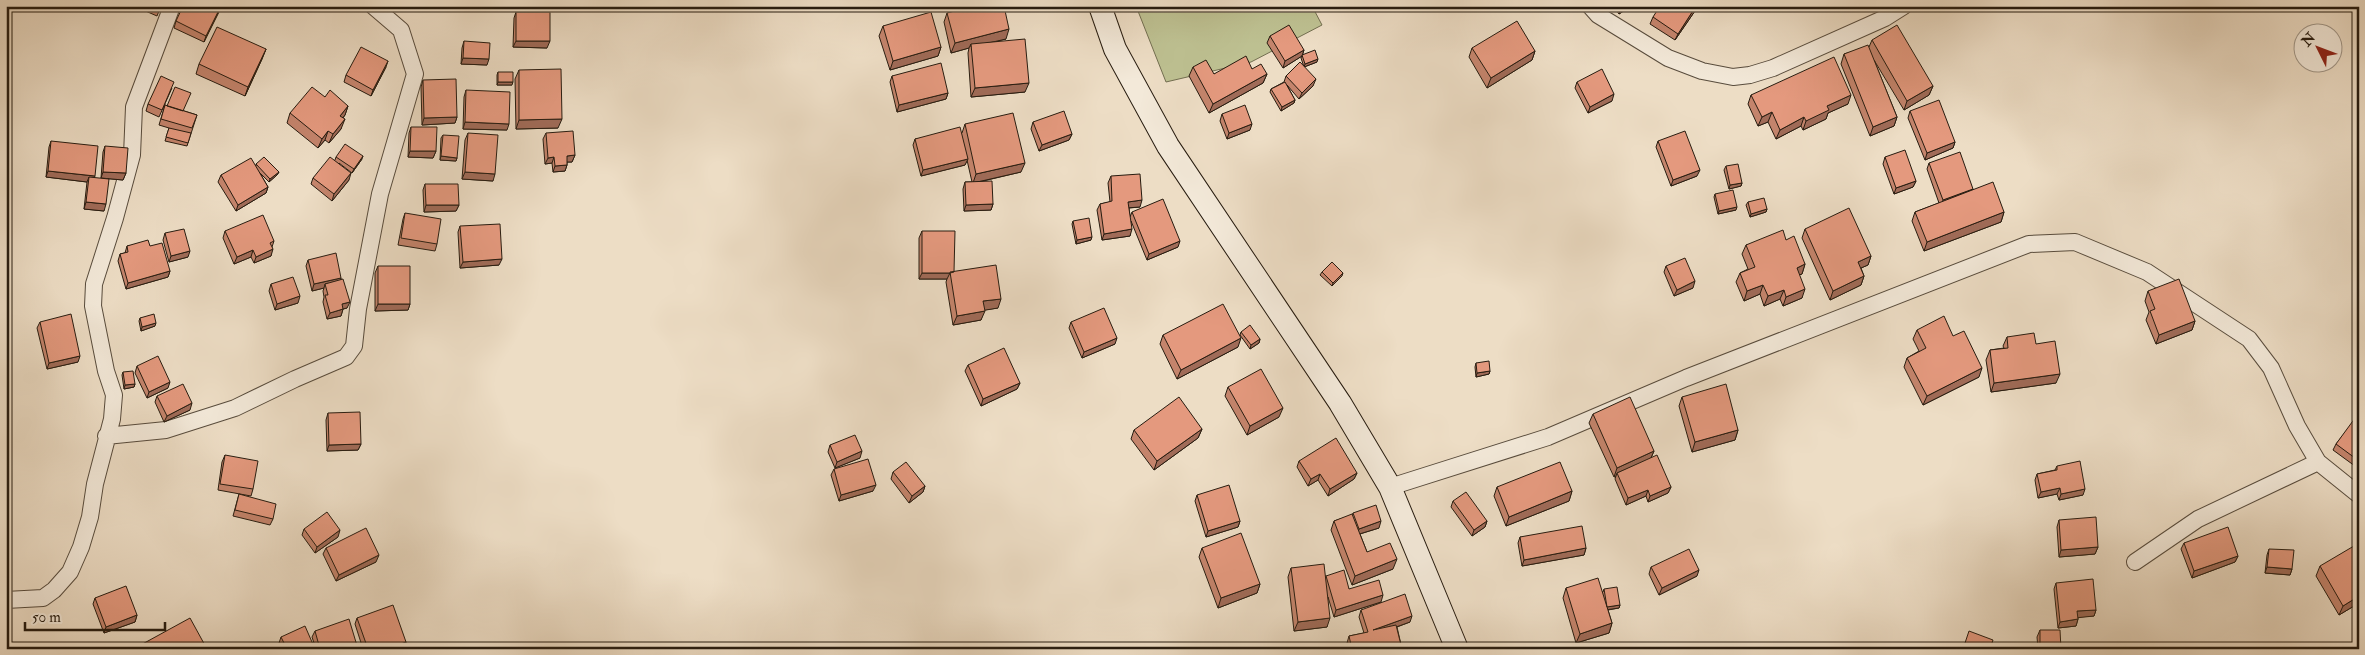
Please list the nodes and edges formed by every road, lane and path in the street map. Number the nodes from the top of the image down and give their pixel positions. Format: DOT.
graph roads {
  1 [pos="172,6"];
  2 [pos="373,6"];
  3 [pos="1100,6"];
  4 [pos="1590,6"];
  5 [pos="1904,6"];
  6 [pos="106,436"];
  7 [pos="2318,462"];
  8 [pos="1390,487"];
  9 [pos="2359,495"];
  10 [pos="2134,562"];
  11 [pos="6,600"];
  12 [pos="1457,649"];
  1 -- 6 [label="street"];
  2 -- 6 [label="street"];
  3 -- 8 [label="main road"];
  4 -- 5 [label="street"];
  6 -- 11 [label="street"];
  7 -- 8 [label="street"];
  7 -- 9 [label="street"];
  7 -- 10 [label="street"];
  8 -- 12 [label="main road"];
}
